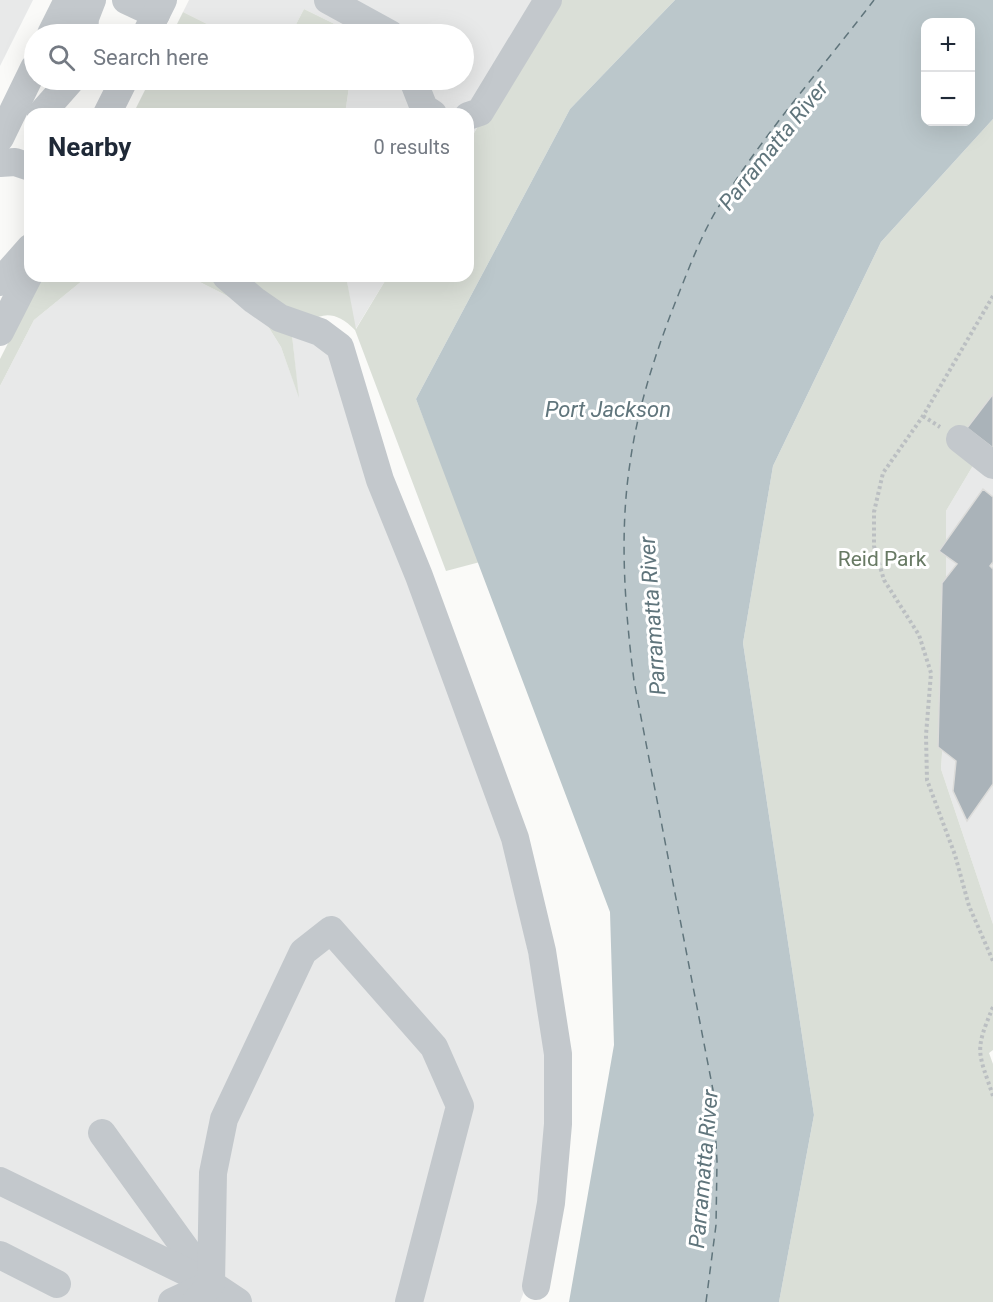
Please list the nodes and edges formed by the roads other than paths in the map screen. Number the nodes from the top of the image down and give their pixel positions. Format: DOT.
graph roads {
  1 [pos="68,0"];
  2 [pos="92,0"];
  3 [pos="126,0"];
  4 [pos="328,0"];
  5 [pos="548,0"];
  6 [pos="155,16"];
  7 [pos="56,24"];
  8 [pos="85,24"];
  9 [pos="372,24"];
  10 [pos="24,89"];
  11 [pos="61,90"];
  12 [pos="119,90"];
  13 [pos="417,90"];
  14 [pos="46,108"];
  15 [pos="110,108"];
  16 [pos="424,108"];
  17 [pos="474,114"];
  18 [pos="24,131"];
  19 [pos="0,138"];
  20 [pos="0,157"];
  21 [pos="0,163"];
  22 [pos="24,165"];
  23 [pos="24,255"];
  24 [pos="0,282"];
  25 [pos="25,282"];
  26 [pos="233,282"];
  27 [pos="0,332"];
  28 [pos="960,439"];
  29 [pos="993,465"];
  30 [pos="102,1133"];
  31 [pos="0,1180"];
  32 [pos="0,1256"];
  33 [pos="57,1284"];
  34 [pos="536,1286"];
  35 [pos="203,1293"];
  36 [pos="172,1302"];
  37 [pos="238,1302"];
  38 [pos="409,1302"];
  1 -- 7 [label="street"];
  2 -- 8 [label="street"];
  3 -- 6 [label="street"];
  4 -- 9 [label="street"];
  5 -- 17 [label="street"];
  10 -- 19 [label="street"];
  11 -- 14 [label="street"];
  12 -- 15 [label="street"];
  13 -- 16 [label="street"];
  18 -- 20 [label="street"];
  21 -- 22 [label="street"];
  23 -- 24 [label="street"];
  25 -- 27 [label="street"];
  26 -- 34 [label="street"];
  28 -- 29 [label="street"];
  30 -- 35 [label="street"];
  31 -- 35 [label="street"];
  32 -- 33 [label="street"];
  35 -- 36 [label="street"];
  35 -- 37 [label="street"];
  35 -- 38 [label="street"];
}
